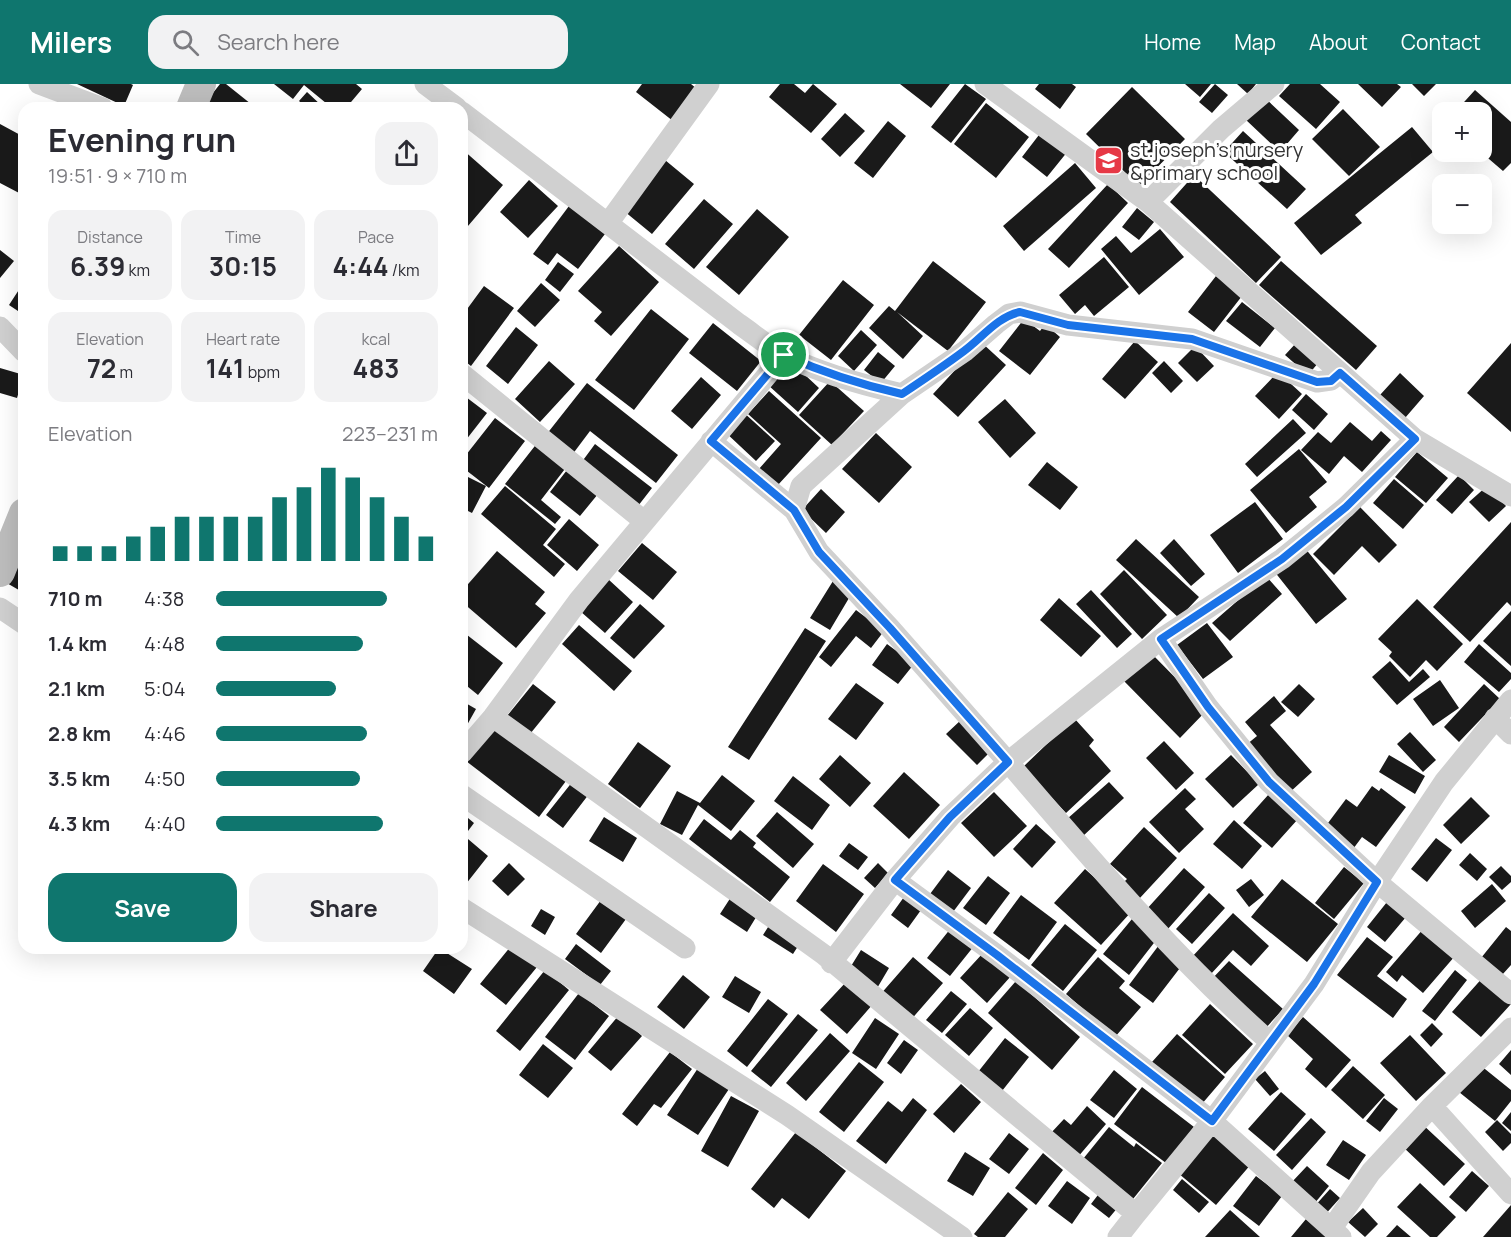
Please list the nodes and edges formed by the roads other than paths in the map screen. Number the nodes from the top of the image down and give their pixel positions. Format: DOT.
graph roads {
  1 [pos="39,84"];
  2 [pos="201,84"];
  3 [pos="425,84"];
  4 [pos="709,84"];
  5 [pos="985,84"];
  6 [pos="1274,84"];
  7 [pos="87,102"];
  8 [pos="194,102"];
  9 [pos="449,102"];
  10 [pos="468,116"];
  11 [pos="1148,202"];
  12 [pos="609,222"];
  13 [pos="0,327"];
  14 [pos="18,346"];
  15 [pos="784,355"];
  16 [pos="1340,373"];
  17 [pos="468,379"];
  18 [pos="902,394"];
  19 [pos="1415,439"];
  20 [pos="711,441"];
  21 [pos="1511,496"];
  22 [pos="794,510"];
  23 [pos="644,521"];
  24 [pos="18,529"];
  25 [pos="0,572"];
  26 [pos="0,608"];
  27 [pos="18,620"];
  28 [pos="1161,639"];
  29 [pos="1511,700"];
  30 [pos="492,717"];
  31 [pos="1495,718"];
  32 [pos="1511,734"];
  33 [pos="468,746"];
  34 [pos="1008,762"];
  35 [pos="468,799"];
  36 [pos="895,880"];
  37 [pos="1377,882"];
  38 [pos="468,912"];
  39 [pos="685,948"];
  40 [pos="831,963"];
  41 [pos="1511,994"];
  42 [pos="1511,1028"];
  43 [pos="1270,1042"];
  44 [pos="1432,1106"];
  45 [pos="1212,1121"];
  46 [pos="1511,1194"];
  47 [pos="1136,1214"];
  48 [pos="1336,1233"];
  49 [pos="962,1237"];
  50 [pos="1118,1237"];
  1 -- 7 [label="street"];
  2 -- 8 [label="street"];
  3 -- 9 [label="street"];
  4 -- 12 [label="street"];
  5 -- 11 [label="street"];
  6 -- 11 [label="street"];
  10 -- 12 [label="street"];
  11 -- 16 [label="street"];
  12 -- 15 [label="street"];
  13 -- 14 [label="street"];
  15 -- 18 [label="street"];
  15 -- 20 [label="street"];
  16 -- 18 [label="street"];
  16 -- 19 [label="street"];
  17 -- 23 [label="street"];
  18 -- 22 [label="street"];
  19 -- 21 [label="street"];
  19 -- 28 [label="street"];
  20 -- 22 [label="street"];
  20 -- 23 [label="street"];
  22 -- 34 [label="street"];
  23 -- 30 [label="street"];
  24 -- 25 [label="street"];
  26 -- 27 [label="street"];
  28 -- 34 [label="street"];
  28 -- 37 [label="street"];
  29 -- 31 [label="street"];
  30 -- 33 [label="street"];
  30 -- 40 [label="street"];
  31 -- 32 [label="street"];
  31 -- 37 [label="street"];
  34 -- 36 [label="street"];
  34 -- 43 [label="street"];
  35 -- 39 [label="street"];
  36 -- 40 [label="street"];
  36 -- 45 [label="street"];
  37 -- 41 [label="street"];
  37 -- 43 [label="street"];
  38 -- 49 [label="street"];
  40 -- 47 [label="street"];
  42 -- 44 [label="street"];
  43 -- 45 [label="street"];
  44 -- 46 [label="street"];
  44 -- 48 [label="street"];
  45 -- 47 [label="street"];
  45 -- 48 [label="street"];
  47 -- 50 [label="street"];
}
